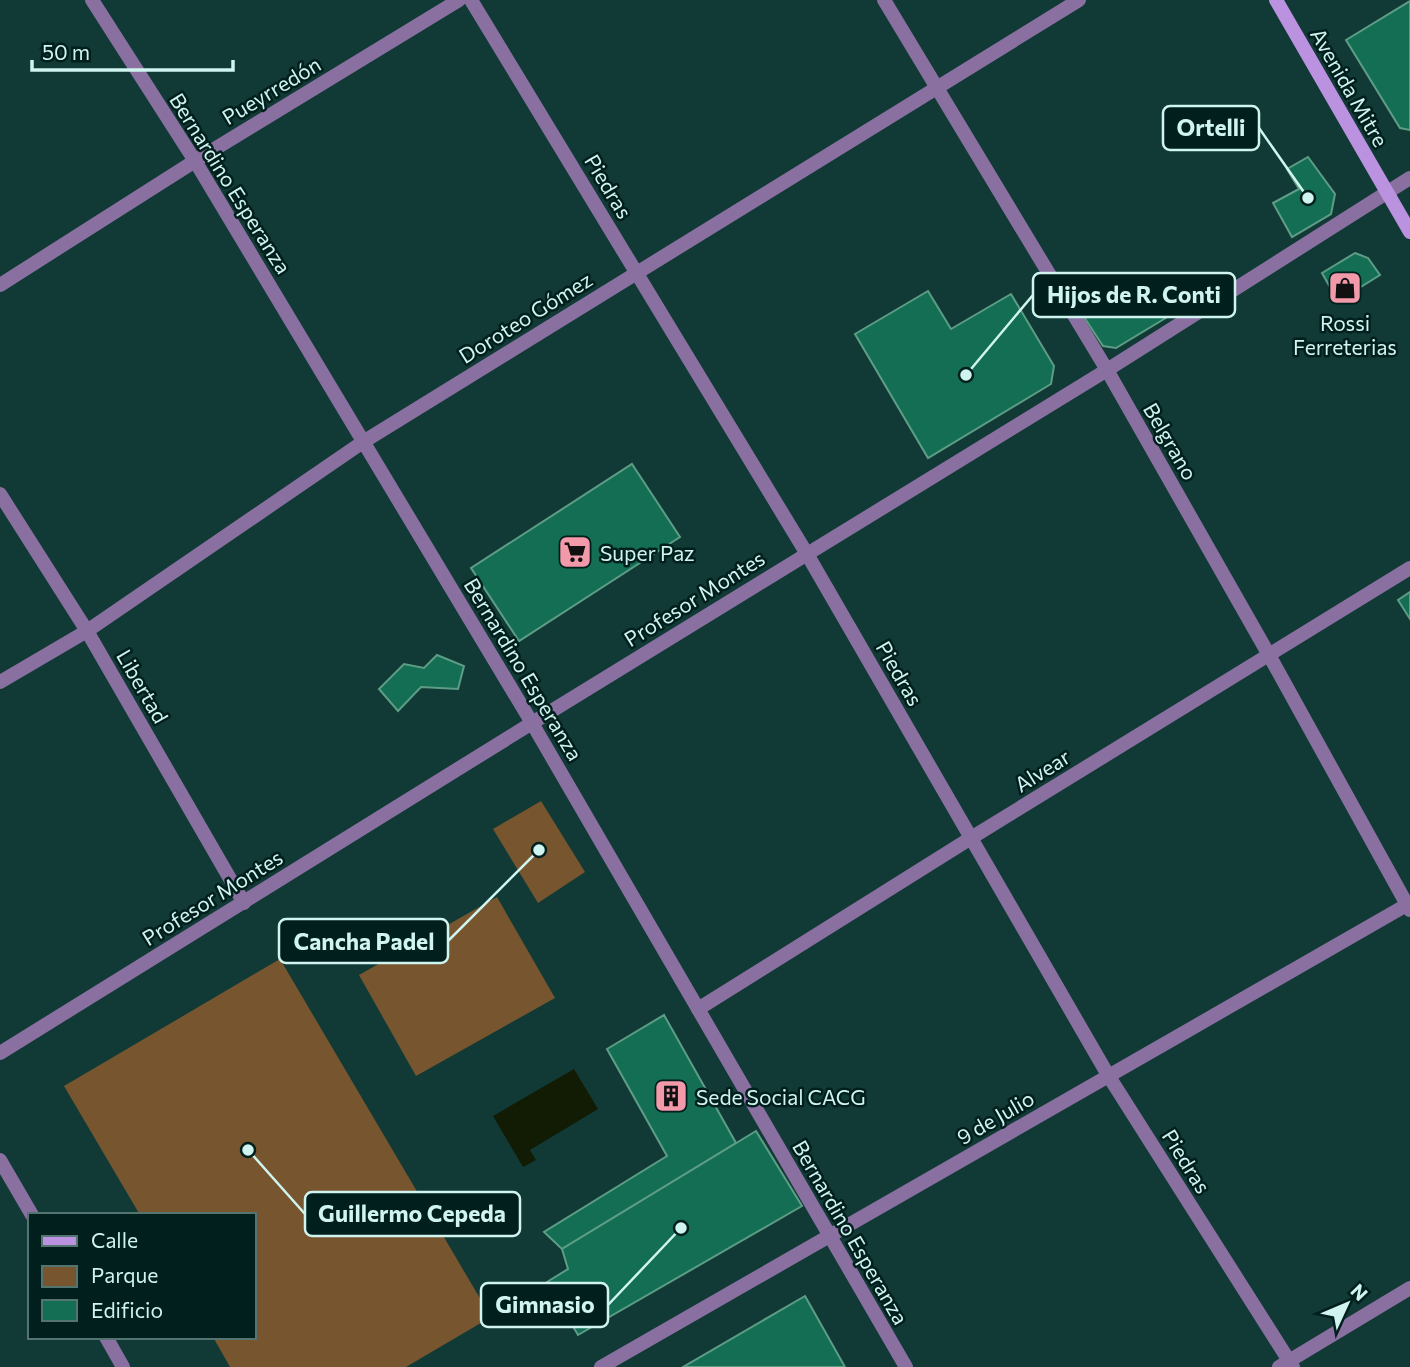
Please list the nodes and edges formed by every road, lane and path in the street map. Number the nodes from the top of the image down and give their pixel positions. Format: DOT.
graph roads {
  1 [pos="92,0"];
  2 [pos="459,0"];
  3 [pos="471,0"];
  4 [pos="884,0"];
  5 [pos="1079,0"];
  6 [pos="1276,0"];
  7 [pos="937,88"];
  8 [pos="195,161"];
  9 [pos="1410,178"];
  10 [pos="1387,192"];
  11 [pos="1410,232"];
  12 [pos="636,273"];
  13 [pos="0,285"];
  14 [pos="1107,370"];
  15 [pos="363,442"];
  16 [pos="0,494"];
  17 [pos="807,554"];
  18 [pos="1410,568"];
  19 [pos="87,631"];
  20 [pos="1269,655"];
  21 [pos="0,682"];
  22 [pos="532,723"];
  23 [pos="971,838"];
  24 [pos="243,903"];
  25 [pos="1409,906"];
  26 [pos="698,1009"];
  27 [pos="0,1053"];
  28 [pos="1108,1075"];
  29 [pos="0,1160"];
  30 [pos="31,1213"];
  31 [pos="830,1238"];
  32 [pos="1410,1288"];
  33 [pos="107,1339"];
  34 [pos="1287,1365"];
  35 [pos="123,1367"];
  36 [pos="601,1367"];
  37 [pos="906,1367"];
  1 -- 8 [label="street, Bernardino Esperanza"];
  2 -- 8 [label="street, Pueyrredón"];
  3 -- 12 [label="street, Piedras"];
  4 -- 7 [label="street, Belgrano"];
  5 -- 7 [label="street, Doroteo Gómez"];
  6 -- 10 [label="main road, Avenida Mitre"];
  7 -- 12 [label="street, Doroteo Gómez"];
  7 -- 14 [label="street, Belgrano"];
  8 -- 13 [label="street, Pueyrredón"];
  8 -- 15 [label="street, Bernardino Esperanza"];
  9 -- 10 [label="street, Profesor Montes"];
  10 -- 11 [label="main road, Avenida Mitre"];
  10 -- 14 [label="street, Profesor Montes"];
  12 -- 15 [label="street, Doroteo Gómez"];
  12 -- 17 [label="street, Piedras"];
  14 -- 17 [label="street, Profesor Montes"];
  14 -- 20 [label="street, Belgrano"];
  15 -- 19 [label="street, Doroteo Gómez"];
  15 -- 22 [label="street, Bernardino Esperanza"];
  16 -- 19 [label="street, Libertad"];
  17 -- 22 [label="street, Profesor Montes"];
  17 -- 23 [label="street, Piedras"];
  18 -- 20 [label="street, Alvear"];
  19 -- 21 [label="street, Doroteo Gómez"];
  19 -- 24 [label="street, Libertad"];
  20 -- 23 [label="street, Alvear"];
  20 -- 25 [label="street, Belgrano"];
  22 -- 24 [label="street, Profesor Montes"];
  22 -- 26 [label="street, Bernardino Esperanza"];
  23 -- 26 [label="street, Alvear"];
  23 -- 28 [label="street, Piedras"];
  24 -- 27 [label="street, Profesor Montes"];
  25 -- 28 [label="street, 9 de Julio"];
  26 -- 31 [label="street, Bernardino Esperanza"];
  28 -- 31 [label="street, 9 de Julio"];
  28 -- 34 [label="street, Piedras"];
  29 -- 30 [label="street"];
  31 -- 36 [label="street, 9 de Julio"];
  31 -- 37 [label="street, Bernardino Esperanza"];
  32 -- 34 [label="street"];
  33 -- 35 [label="street"];
}
